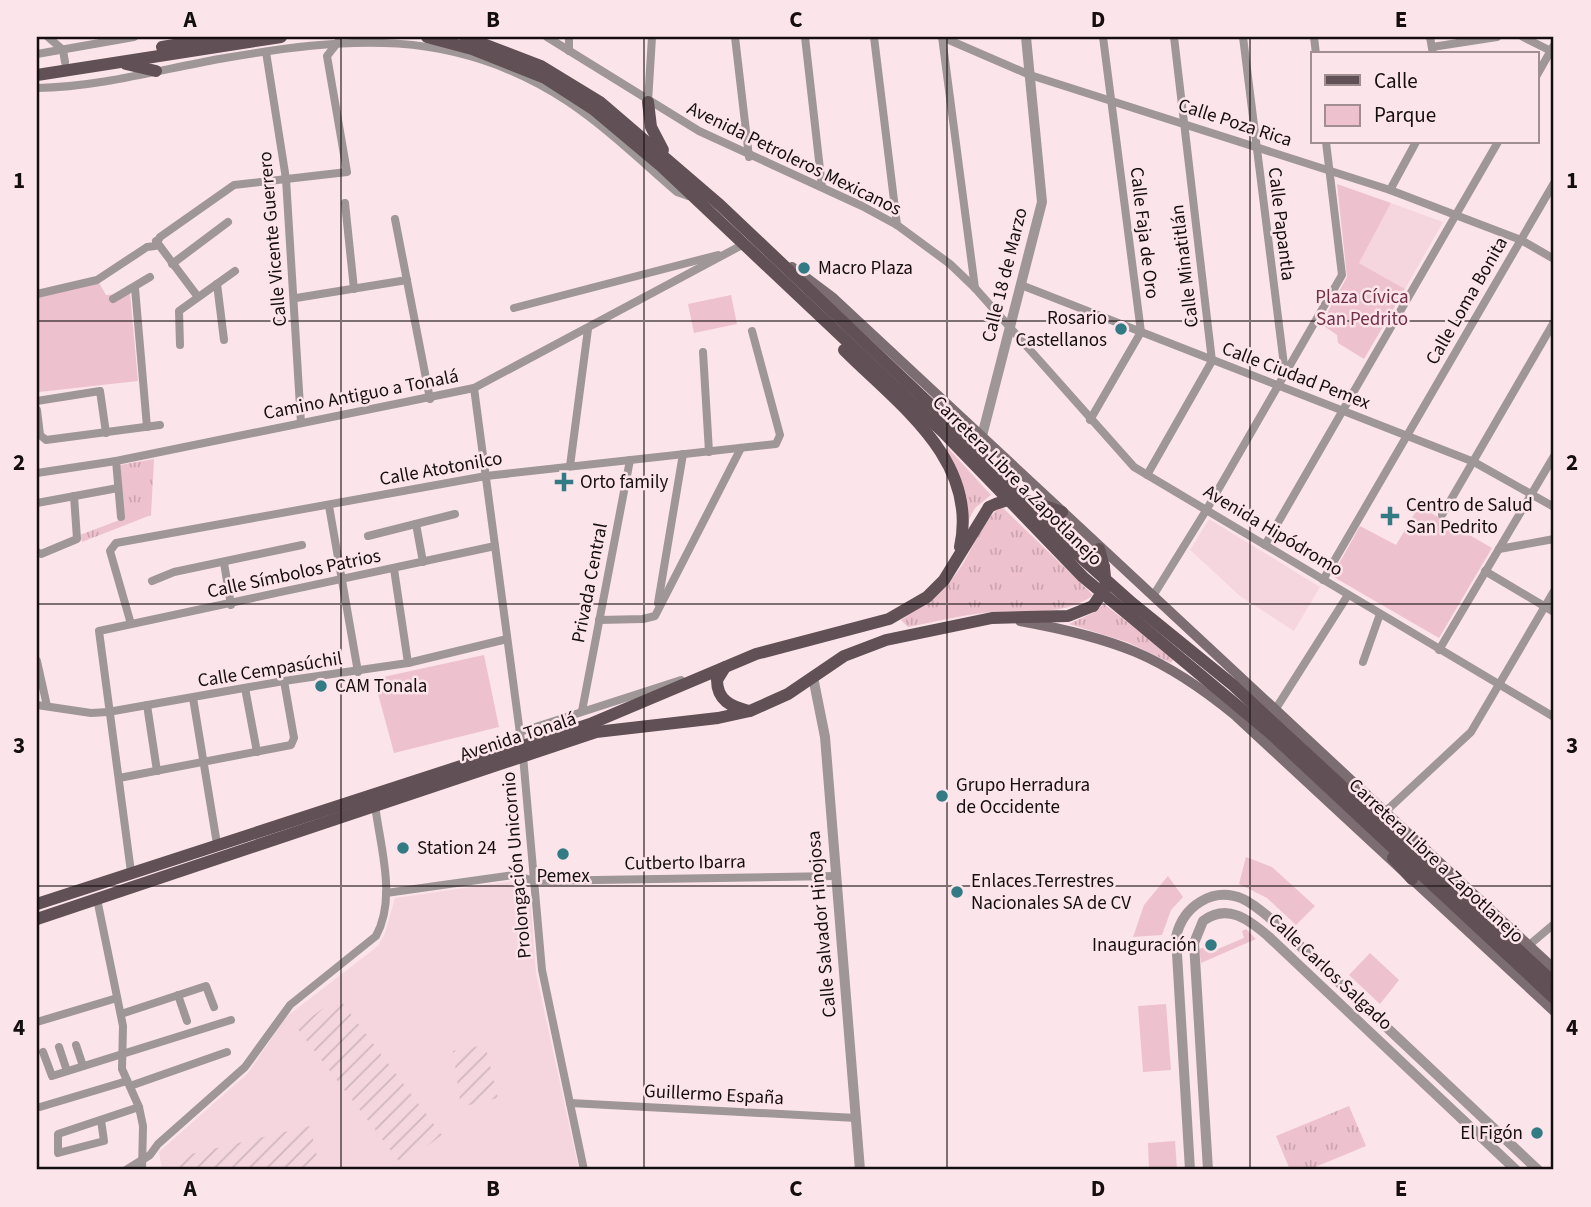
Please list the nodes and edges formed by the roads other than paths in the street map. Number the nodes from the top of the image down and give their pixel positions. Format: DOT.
graph roads {
  1 [pos="46,37"];
  2 [pos="134,37"];
  3 [pos="281,37"];
  4 [pos="427,37"];
  5 [pos="465,37"];
  6 [pos="547,37"];
  7 [pos="569,37"];
  8 [pos="652,37"];
  9 [pos="735,37"];
  10 [pos="805,37"];
  11 [pos="874,37"];
  12 [pos="942,37"];
  13 [pos="1026,37"];
  14 [pos="1103,37"];
  15 [pos="1174,37"];
  16 [pos="1243,37"];
  17 [pos="1430,37"];
  18 [pos="1497,37"];
  19 [pos="1523,37"];
  20 [pos="384,38"];
  21 [pos="194,39"];
  22 [pos="339,42"];
  23 [pos="221,43"];
  24 [pos="304,46"];
  25 [pos="1552,48"];
  26 [pos="569,51"];
  27 [pos="1432,51"];
  28 [pos="267,52"];
  29 [pos="47,53"];
  30 [pos="37,54"];
  31 [pos="64,56"];
  32 [pos="327,56"];
  33 [pos="119,62"];
  34 [pos="37,67"];
  35 [pos="156,71"];
  36 [pos="1538,73"];
  37 [pos="37,75"];
  38 [pos="1030,75"];
  39 [pos="37,88"];
  40 [pos="1111,100"];
  41 [pos="648,102"];
  42 [pos="1184,123"];
  43 [pos="1326,144"];
  44 [pos="1415,144"];
  45 [pos="1497,144"];
  46 [pos="1255,146"];
  47 [pos="749,157"];
  48 [pos="668,160"];
  49 [pos="1330,172"];
  50 [pos="286,179"];
  51 [pos="1554,183"];
  52 [pos="822,187"];
  53 [pos="1390,190"];
  54 [pos="691,197"];
  55 [pos="345,203"];
  56 [pos="1455,215"];
  57 [pos="395,219"];
  58 [pos="228,222"];
  59 [pos="897,225"];
  60 [pos="1521,240"];
  61 [pos="156,243"];
  62 [pos="747,247"];
  63 [pos="771,250"];
  64 [pos="731,251"];
  65 [pos="1554,259"];
  66 [pos="172,264"];
  67 [pos="235,271"];
  68 [pos="150,277"];
  69 [pos="407,280"];
  70 [pos="217,284"];
  71 [pos="1021,285"];
  72 [pos="135,288"];
  73 [pos="975,288"];
  74 [pos="354,289"];
  75 [pos="37,292"];
  76 [pos="196,298"];
  77 [pos="296,298"];
  78 [pos="113,299"];
  79 [pos="514,308"];
  80 [pos="1554,322"];
  81 [pos="588,329"];
  82 [pos="752,331"];
  83 [pos="1010,331"];
  84 [pos="1141,332"];
  85 [pos="224,340"];
  86 [pos="180,345"];
  87 [pos="703,352"];
  88 [pos="1212,361"];
  89 [pos="1285,373"];
  90 [pos="1279,386"];
  91 [pos="474,388"];
  92 [pos="430,398"];
  93 [pos="37,401"];
  94 [pos="37,410"];
  95 [pos="1343,411"];
  96 [pos="37,419"];
  97 [pos="1090,420"];
  98 [pos="301,424"];
  99 [pos="160,425"];
  100 [pos="147,426"];
  101 [pos="106,433"];
  102 [pos="982,436"];
  103 [pos="1407,436"];
  104 [pos="741,448"];
  105 [pos="709,452"];
  106 [pos="683,454"];
  107 [pos="1554,456"];
  108 [pos="630,460"];
  109 [pos="116,461"];
  110 [pos="1474,462"];
  111 [pos="570,466"];
  112 [pos="37,473"];
  113 [pos="1147,475"];
  114 [pos="486,476"];
  115 [pos="118,488"];
  116 [pos="1533,493"];
  117 [pos="74,496"];
  118 [pos="37,503"];
  119 [pos="329,506"];
  120 [pos="1554,507"];
  121 [pos="1208,509"];
  122 [pos="1062,512"];
  123 [pos="455,514"];
  124 [pos="1442,515"];
  125 [pos="121,517"];
  126 [pos="416,524"];
  127 [pos="368,536"];
  128 [pos="1554,540"];
  129 [pos="302,545"];
  130 [pos="1265,545"];
  131 [pos="495,547"];
  132 [pos="1099,549"];
  133 [pos="1499,549"];
  134 [pos="37,552"];
  135 [pos="956,561"];
  136 [pos="423,562"];
  137 [pos="224,564"];
  138 [pos="394,569"];
  139 [pos="1485,571"];
  140 [pos="343,580"];
  141 [pos="1323,580"];
  142 [pos="152,581"];
  143 [pos="1554,591"];
  144 [pos="1348,595"];
  145 [pos="1153,596"];
  146 [pos="231,605"];
  147 [pos="1544,606"];
  148 [pos="1554,612"];
  149 [pos="657,613"];
  150 [pos="1380,614"];
  151 [pos="1011,619"];
  152 [pos="599,620"];
  153 [pos="131,624"];
  154 [pos="507,639"];
  155 [pos="1439,650"];
  156 [pos="37,661"];
  157 [pos="1363,662"];
  158 [pos="408,663"];
  159 [pos="720,669"];
  160 [pos="358,672"];
  161 [pos="813,677"];
  162 [pos="284,681"];
  163 [pos="1499,685"];
  164 [pos="245,688"];
  165 [pos="193,698"];
  166 [pos="37,705"];
  167 [pos="147,705"];
  168 [pos="47,706"];
  169 [pos="1275,710"];
  170 [pos="582,711"];
  171 [pos="750,711"];
  172 [pos="108,712"];
  173 [pos="1554,717"];
  174 [pos="520,732"];
  175 [pos="257,751"];
  176 [pos="523,751"];
  177 [pos="204,761"];
  178 [pos="157,771"];
  179 [pos="119,778"];
  180 [pos="1339,797"];
  181 [pos="375,805"];
  182 [pos="1385,812"];
  183 [pos="217,844"];
  184 [pos="131,872"];
  185 [pos="836,876"];
  186 [pos="1412,878"];
  187 [pos="535,881"];
  188 [pos="386,893"];
  189 [pos="97,899"];
  190 [pos="37,904"];
  191 [pos="37,919"];
  192 [pos="1554,924"];
  193 [pos="1528,946"];
  194 [pos="1554,969"];
  195 [pos="1554,983"];
  196 [pos="178,995"];
  197 [pos="117,998"];
  198 [pos="1554,998"];
  199 [pos="214,1007"];
  200 [pos="1554,1011"];
  201 [pos="121,1014"];
  202 [pos="231,1020"];
  203 [pos="187,1021"];
  204 [pos="37,1022"];
  205 [pos="76,1045"];
  206 [pos="60,1047"];
  207 [pos="43,1052"];
  208 [pos="228,1052"];
  209 [pos="122,1053"];
  210 [pos="83,1066"];
  211 [pos="67,1071"];
  212 [pos="129,1084"];
  213 [pos="570,1103"];
  214 [pos="40,1107"];
  215 [pos="139,1107"];
  216 [pos="856,1118"];
  217 [pos="101,1120"];
  218 [pos="136,1164"];
  219 [pos="584,1170"];
  220 [pos="860,1170"];
  221 [pos="1190,1170"];
  222 [pos="1208,1170"];
  223 [pos="1516,1170"];
  224 [pos="1538,1170"];
  1 -- 29 [label="street"];
  1 -- 31 [label="street"];
  2 -- 31 [label="street"];
  3 -- 23 [label="main road"];
  4 -- 54 [label="main road, Carretera Libre a Zapotlanejo"];
  5 -- 48 [label="main road, Carretera Libre a Zapotlanejo"];
  6 -- 26 [label="street, Avenida Petroleros Mexicanos"];
  7 -- 26 [label="street"];
  8 -- 41 [label="street"];
  9 -- 47 [label="street"];
  10 -- 52 [label="street"];
  11 -- 59 [label="street"];
  12 -- 38 [label="street, Calle Poza Rica"];
  12 -- 73 [label="street"];
  13 -- 38 [label="street, Calle 18 de Marzo"];
  14 -- 40 [label="street, Calle Faja de Oro"];
  15 -- 42 [label="street, Calle Minatitlán"];
  16 -- 46 [label="street, Calle Papantla"];
  17 -- 27 [label="street"];
  18 -- 27 [label="street"];
  19 -- 25 [label="street"];
  20 -- 22 [label="street"];
  20 -- 54 [label="street"];
  21 -- 23 [label="main road"];
  21 -- 31 [label="main road"];
  22 -- 24 [label="street"];
  22 -- 32 [label="street"];
  23 -- 28 [label="street"];
  23 -- 33 [label="main road"];
  23 -- 35 [label="street"];
  24 -- 28 [label="street"];
  24 -- 32 [label="street"];
  25 -- 36 [label="street"];
  26 -- 41 [label="street, Avenida Petroleros Mexicanos"];
  28 -- 50 [label="street, Calle Vicente Guerrero"];
  29 -- 30 [label="street"];
  29 -- 31 [label="street"];
  31 -- 34 [label="main road"];
  32 -- 50 [label="street"];
  33 -- 35 [label="main road"];
  33 -- 37 [label="main road"];
  35 -- 39 [label="street"];
  38 -- 40 [label="street, Calle Poza Rica"];
  38 -- 71 [label="street, Calle 18 de Marzo"];
  40 -- 42 [label="street, Calle Poza Rica"];
  40 -- 84 [label="street, Calle Faja de Oro"];
  41 -- 47 [label="street, Avenida Petroleros Mexicanos"];
  41 -- 48 [label="main road"];
  42 -- 46 [label="street, Calle Poza Rica"];
  42 -- 88 [label="street, Calle Minatitlán"];
  43 -- 49 [label="street"];
  44 -- 53 [label="street"];
  45 -- 56 [label="street"];
  46 -- 49 [label="street, Calle Poza Rica"];
  46 -- 89 [label="street, Calle Papantla"];
  47 -- 52 [label="street, Avenida Petroleros Mexicanos"];
  48 -- 63 [label="main road, Carretera Libre a Zapotlanejo"];
  49 -- 53 [label="street, Calle Poza Rica"];
  49 -- 89 [label="street"];
  50 -- 61 [label="street"];
  50 -- 77 [label="street, Calle Vicente Guerrero"];
  51 -- 60 [label="street, Calle Loma Bonita"];
  52 -- 59 [label="street, Avenida Petroleros Mexicanos"];
  53 -- 56 [label="street, Calle Poza Rica"];
  54 -- 62 [label="main road, Carretera Libre a Zapotlanejo"];
  55 -- 74 [label="street"];
  56 -- 60 [label="street, Calle Poza Rica"];
  56 -- 95 [label="street"];
  57 -- 69 [label="street"];
  58 -- 66 [label="street"];
  59 -- 73 [label="street, Avenida Petroleros Mexicanos"];
  60 -- 65 [label="street, Calle Poza Rica"];
  60 -- 103 [label="street, Calle Loma Bonita"];
  61 -- 66 [label="street"];
  61 -- 75 [label="street"];
  62 -- 64 [label="street, Camino Antiguo a Tonalá"];
  62 -- 135 [label="main road"];
  62 -- 180 [label="main road, Carretera Libre a Zapotlanejo"];
  63 -- 102 [label="main road, Carretera Libre a Zapotlanejo"];
  63 -- 195 [label="main road, Carretera Libre a Zapotlanejo"];
  64 -- 79 [label="street"];
  64 -- 81 [label="street, Camino Antiguo a Tonalá"];
  66 -- 76 [label="street"];
  67 -- 70 [label="street"];
  68 -- 72 [label="street"];
  69 -- 74 [label="street"];
  69 -- 92 [label="street"];
  70 -- 76 [label="street"];
  70 -- 85 [label="street"];
  71 -- 83 [label="street, Calle 18 de Marzo"];
  71 -- 84 [label="street, Calle Ciudad Pemex"];
  72 -- 78 [label="street"];
  72 -- 100 [label="street"];
  73 -- 83 [label="street, Avenida Petroleros Mexicanos"];
  74 -- 77 [label="street"];
  76 -- 86 [label="street"];
  77 -- 98 [label="street, Calle Vicente Guerrero"];
  80 -- 110 [label="street"];
  81 -- 91 [label="street, Camino Antiguo a Tonalá"];
  81 -- 111 [label="street"];
  82 -- 104 [label="street, Calle Atotonilco"];
  83 -- 97 [label="street, Avenida Hipódromo"];
  83 -- 102 [label="street, Calle 18 de Marzo"];
  84 -- 88 [label="street, Calle Ciudad Pemex"];
  84 -- 97 [label="street"];
  87 -- 105 [label="street"];
  88 -- 90 [label="street, Calle Ciudad Pemex"];
  88 -- 113 [label="street"];
  89 -- 90 [label="street"];
  90 -- 95 [label="street, Calle Ciudad Pemex"];
  90 -- 121 [label="street"];
  91 -- 92 [label="street, Camino Antiguo a Tonalá"];
  91 -- 114 [label="street, Prolongación Unicornio"];
  92 -- 98 [label="street, Camino Antiguo a Tonalá"];
  93 -- 101 [label="street"];
  94 -- 96 [label="street"];
  95 -- 103 [label="street, Calle Ciudad Pemex"];
  95 -- 130 [label="street"];
  96 -- 101 [label="street"];
  97 -- 113 [label="street, Avenida Hipódromo"];
  98 -- 109 [label="street, Camino Antiguo a Tonalá"];
  99 -- 100 [label="street"];
  100 -- 101 [label="street"];
  102 -- 122 [label="main road, Carretera Libre a Zapotlanejo"];
  103 -- 110 [label="street, Calle Ciudad Pemex"];
  103 -- 141 [label="street, Calle Loma Bonita"];
  104 -- 105 [label="street, Calle Atotonilco"];
  104 -- 149 [label="street"];
  105 -- 106 [label="street, Calle Atotonilco"];
  106 -- 108 [label="street, Calle Atotonilco"];
  106 -- 149 [label="street"];
  107 -- 116 [label="street"];
  108 -- 111 [label="street, Calle Atotonilco"];
  108 -- 152 [label="street, Privada Central"];
  109 -- 112 [label="street, Camino Antiguo a Tonalá"];
  109 -- 115 [label="street"];
  110 -- 116 [label="street, Calle Ciudad Pemex"];
  110 -- 124 [label="street"];
  111 -- 114 [label="street, Calle Atotonilco"];
  113 -- 121 [label="street, Avenida Hipódromo"];
  114 -- 119 [label="street, Calle Atotonilco"];
  114 -- 131 [label="street, Prolongación Unicornio"];
  115 -- 117 [label="street"];
  115 -- 125 [label="street"];
  116 -- 120 [label="street, Calle Ciudad Pemex"];
  116 -- 133 [label="street"];
  117 -- 118 [label="street"];
  117 -- 134 [label="street"];
  119 -- 140 [label="street"];
  119 -- 153 [label="street, Calle Atotonilco"];
  121 -- 130 [label="street, Avenida Hipódromo"];
  121 -- 145 [label="street"];
  122 -- 132 [label="main road, Carretera Libre a Zapotlanejo"];
  122 -- 135 [label="main road, Avenida Tonalá, bridge"];
  123 -- 126 [label="street"];
  126 -- 127 [label="street"];
  126 -- 136 [label="street"];
  128 -- 133 [label="street"];
  129 -- 137 [label="street"];
  130 -- 141 [label="street, Avenida Hipódromo"];
  131 -- 136 [label="street, Calle Símbolos Patrios"];
  131 -- 154 [label="street, Prolongación Unicornio"];
  132 -- 145 [label="main road, Carretera Libre a Zapotlanejo"];
  132 -- 151 [label="main road, Avenida Tonalá, bridge"];
  133 -- 139 [label="street"];
  135 -- 159 [label="main road, Avenida Tonalá"];
  136 -- 138 [label="street, Calle Símbolos Patrios"];
  137 -- 142 [label="street"];
  137 -- 146 [label="street"];
  138 -- 140 [label="street, Calle Símbolos Patrios"];
  138 -- 158 [label="street"];
  139 -- 147 [label="street"];
  139 -- 155 [label="street"];
  140 -- 146 [label="street, Calle Símbolos Patrios"];
  140 -- 160 [label="street"];
  141 -- 144 [label="street, Avenida Hipódromo"];
  143 -- 147 [label="street"];
  144 -- 150 [label="street, Avenida Hipódromo"];
  144 -- 169 [label="street"];
  145 -- 169 [label="main road, Carretera Libre a Zapotlanejo"];
  146 -- 153 [label="street, Calle Símbolos Patrios"];
  147 -- 148 [label="street"];
  147 -- 163 [label="street"];
  149 -- 152 [label="street"];
  150 -- 155 [label="street, Avenida Hipódromo"];
  150 -- 157 [label="street"];
  151 -- 161 [label="main road, Avenida Tonalá"];
  151 -- 186 [label="main road, Carretera Libre a Zapotlanejo"];
  152 -- 170 [label="street, Privada Central"];
  153 -- 172 [label="street, Calle Símbolos Patrios"];
  154 -- 158 [label="street, Calle Cempasúchil"];
  154 -- 174 [label="street, Prolongación Unicornio"];
  155 -- 163 [label="street, Avenida Hipódromo"];
  156 -- 168 [label="street"];
  158 -- 160 [label="street, Calle Cempasúchil"];
  159 -- 170 [label="street"];
  159 -- 171 [label="main road"];
  159 -- 176 [label="main road, Avenida Tonalá"];
  160 -- 162 [label="street, Calle Cempasúchil"];
  161 -- 171 [label="main road, Avenida Tonalá"];
  161 -- 185 [label="street, Calle Salvador Hinojosa"];
  162 -- 164 [label="street, Calle Cempasúchil"];
  162 -- 175 [label="street"];
  163 -- 173 [label="street, Avenida Hipódromo"];
  163 -- 182 [label="street"];
  164 -- 165 [label="street, Calle Cempasúchil"];
  164 -- 175 [label="street"];
  165 -- 167 [label="street, Calle Cempasúchil"];
  165 -- 177 [label="street"];
  166 -- 168 [label="street, Calle Cempasúchil"];
  167 -- 172 [label="street, Calle Cempasúchil"];
  167 -- 178 [label="street"];
  168 -- 172 [label="street, Calle Cempasúchil"];
  169 -- 182 [label="main road, Carretera Libre a Zapotlanejo"];
  170 -- 174 [label="street"];
  171 -- 176 [label="main road, Avenida Tonalá"];
  172 -- 179 [label="street"];
  174 -- 176 [label="street, Prolongación Unicornio"];
  175 -- 177 [label="street"];
  176 -- 181 [label="main road, Avenida Tonalá"];
  176 -- 183 [label="main road, Avenida Tonalá"];
  176 -- 187 [label="street, Prolongación Unicornio"];
  177 -- 178 [label="street"];
  177 -- 183 [label="street"];
  178 -- 179 [label="street"];
  179 -- 184 [label="street"];
  180 -- 186 [label="main road"];
  180 -- 198 [label="main road, Carretera Libre a Zapotlanejo"];
  181 -- 188 [label="street"];
  181 -- 189 [label="main road, Avenida Tonalá"];
  182 -- 193 [label="main road, Carretera Libre a Zapotlanejo"];
  183 -- 184 [label="main road, Avenida Tonalá"];
  184 -- 190 [label="main road, Avenida Tonalá"];
  185 -- 187 [label="street, Cutberto Ibarra"];
  185 -- 216 [label="street, Calle Salvador Hinojosa"];
  186 -- 200 [label="main road, Carretera Libre a Zapotlanejo"];
  187 -- 188 [label="street, Cutberto Ibarra"];
  187 -- 213 [label="street, Prolongación Unicornio"];
  188 -- 218 [label="street"];
  189 -- 191 [label="main road, Avenida Tonalá"];
  189 -- 197 [label="street"];
  192 -- 193 [label="street"];
  193 -- 194 [label="main road, Carretera Libre a Zapotlanejo"];
  196 -- 199 [label="street"];
  196 -- 201 [label="street"];
  196 -- 203 [label="street"];
  197 -- 201 [label="street"];
  197 -- 204 [label="street"];
  201 -- 209 [label="street"];
  202 -- 209 [label="street"];
  205 -- 210 [label="street"];
  206 -- 211 [label="street"];
  207 -- 211 [label="street"];
  208 -- 212 [label="street"];
  209 -- 210 [label="street"];
  209 -- 212 [label="street"];
  210 -- 211 [label="street"];
  212 -- 214 [label="street"];
  212 -- 215 [label="street"];
  213 -- 216 [label="street, Guillermo España"];
  213 -- 219 [label="street, Prolongación Unicornio"];
  215 -- 217 [label="street"];
  215 -- 218 [label="street"];
  216 -- 220 [label="street, Calle Salvador Hinojosa"];
  217 -- 217 [label="street"];
  221 -- 224 [label="street"];
  222 -- 223 [label="street, Calle Carlos Salgado"];
}
